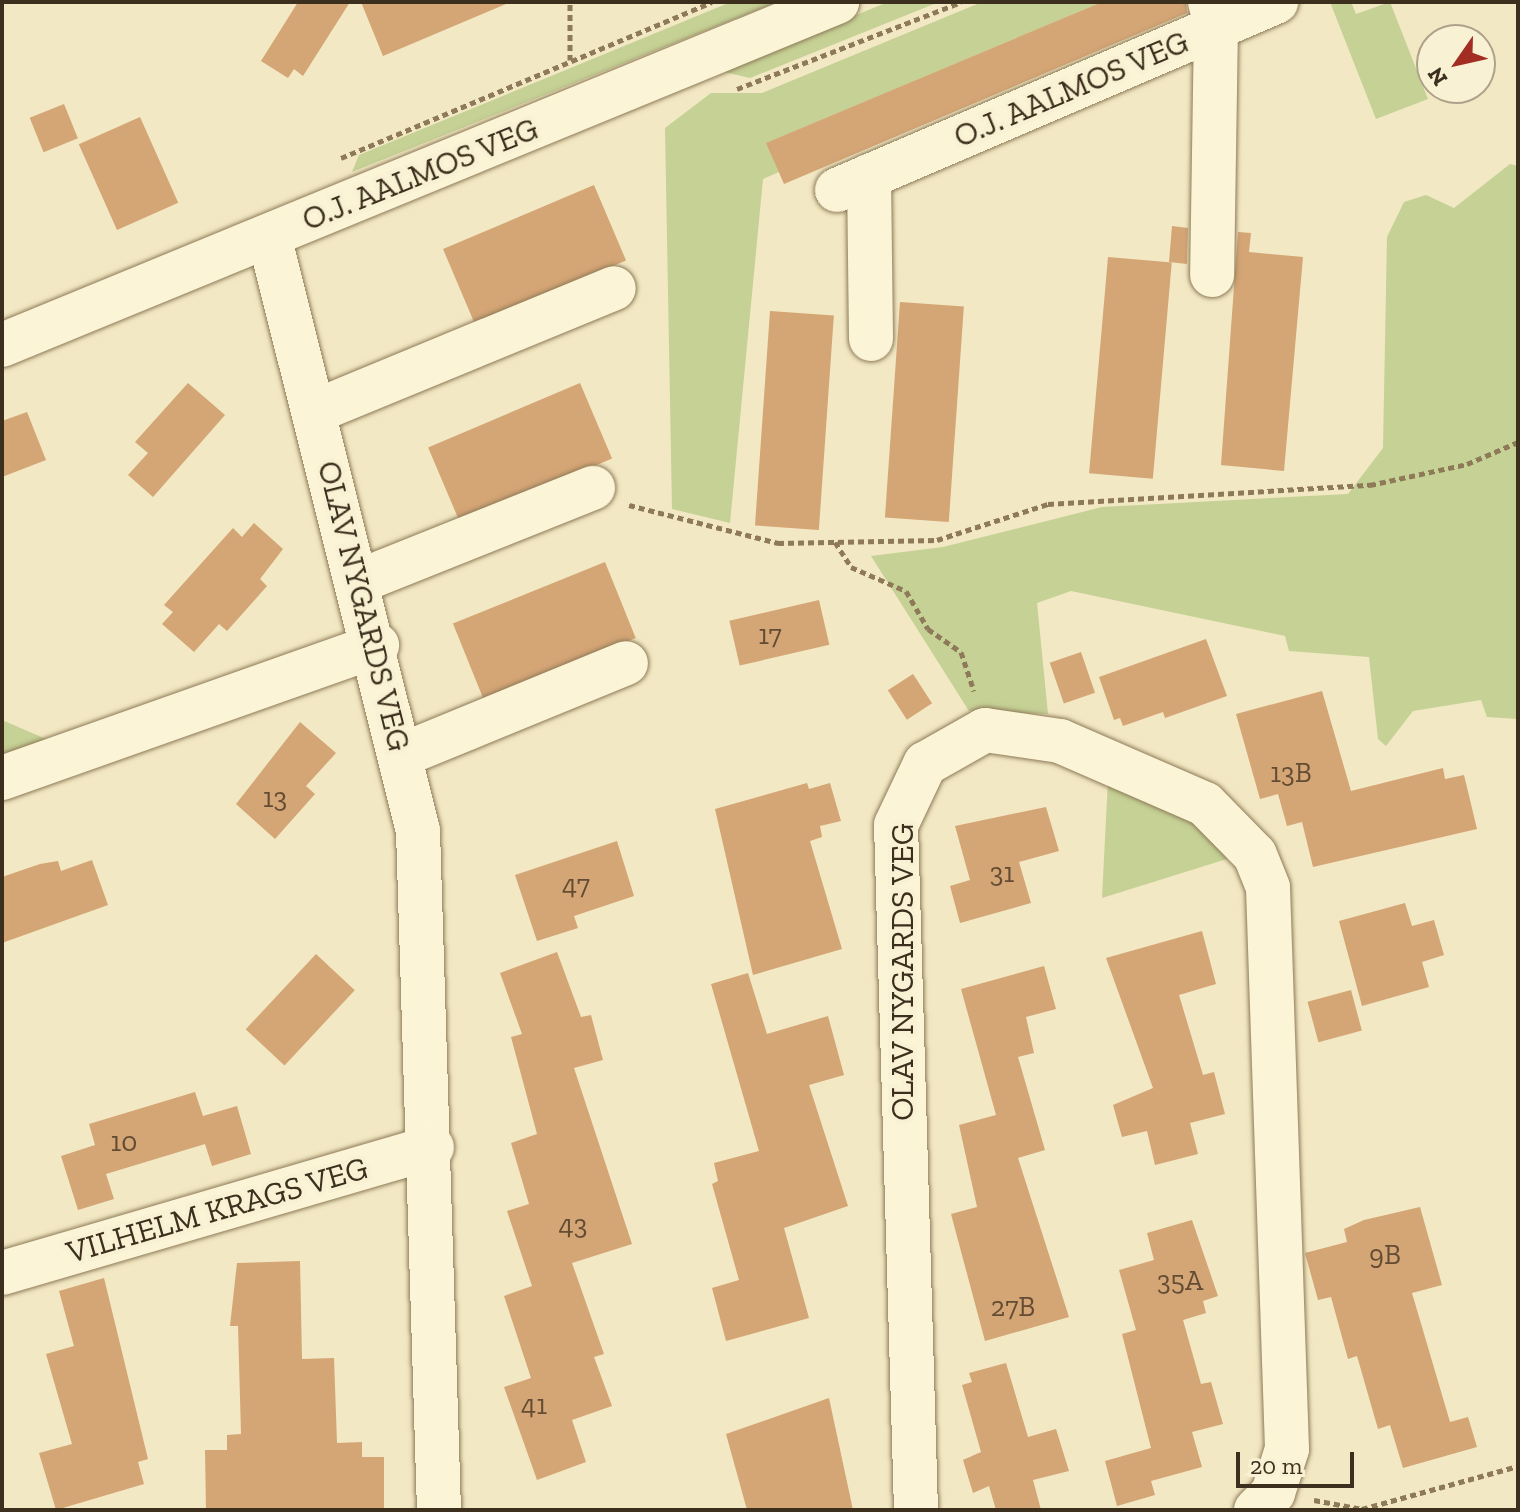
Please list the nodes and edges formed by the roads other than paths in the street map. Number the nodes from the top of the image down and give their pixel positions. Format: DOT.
graph roads {
  1 [pos="837,2"];
  2 [pos="1276,2"];
  3 [pos="1213,14"];
  4 [pos="269,236"];
  5 [pos="1212,275"];
  6 [pos="614,288"];
  7 [pos="871,339"];
  8 [pos="2,345"];
  9 [pos="316,411"];
  10 [pos="593,488"];
  11 [pos="360,581"];
  12 [pos="377,645"];
  13 [pos="626,663"];
  14 [pos="402,755"];
  15 [pos="2,778"];
  16 [pos="432,1147"];
  17 [pos="2,1273"];
  18 [pos="1264,1501"];
  19 [pos="439,1510"];
  20 [pos="916,1510"];
  1 -- 4 [label="street, O.J. AALMOS VEG"];
  2 -- 3 [label="street, O.J. AALMOS VEG"];
  3 -- 5 [label="street, O.J. AALMOS VEG"];
  3 -- 7 [label="street, O.J. AALMOS VEG"];
  4 -- 8 [label="street, O.J. AALMOS VEG"];
  4 -- 9 [label="street, OLAV NYGARDS VEG"];
  6 -- 9 [label="street"];
  9 -- 11 [label="street, OLAV NYGARDS VEG"];
  10 -- 11 [label="street"];
  11 -- 12 [label="street, OLAV NYGARDS VEG"];
  12 -- 14 [label="street, OLAV NYGARDS VEG"];
  12 -- 15 [label="street"];
  13 -- 14 [label="street"];
  14 -- 16 [label="street, OLAV NYGARDS VEG"];
  16 -- 17 [label="street, VILHELM KRAGS VEG"];
  16 -- 19 [label="street, OLAV NYGARDS VEG"];
  18 -- 20 [label="street, OLAV NYGARDS VEG"];
}
